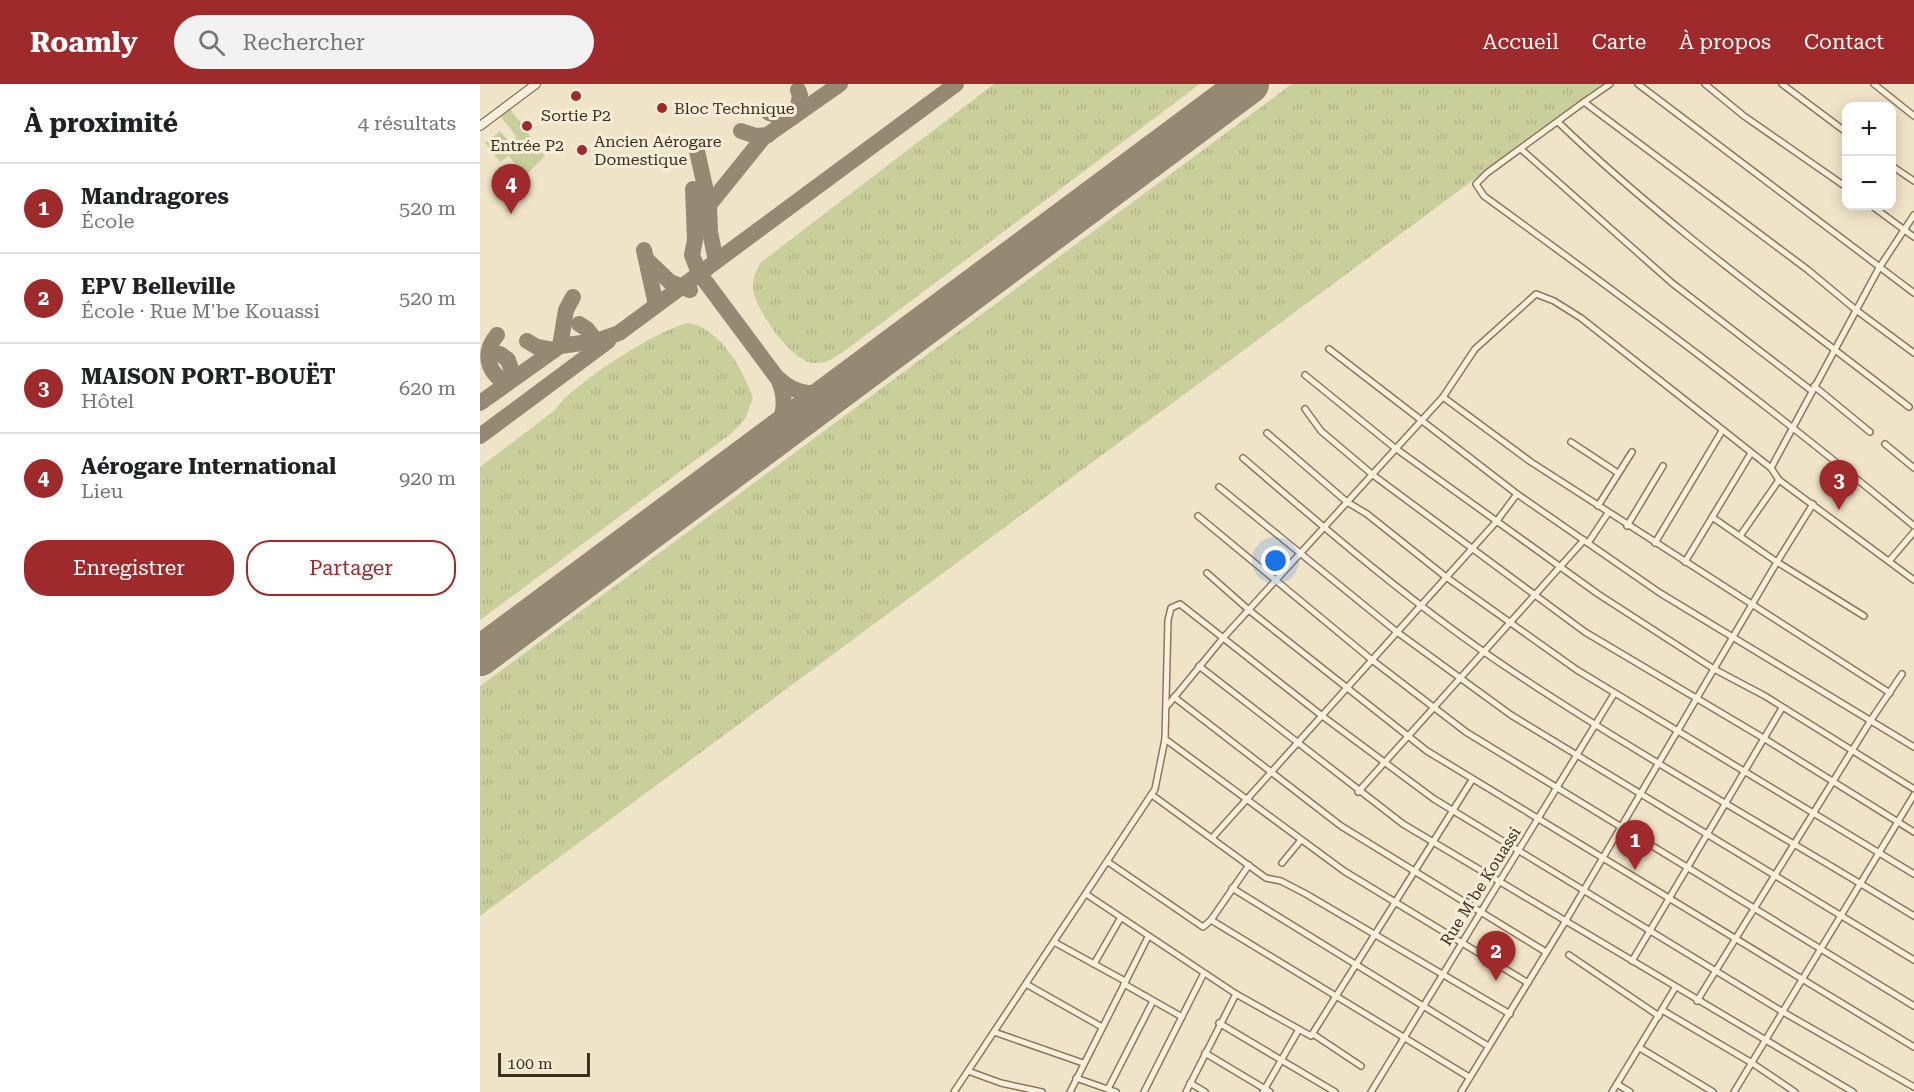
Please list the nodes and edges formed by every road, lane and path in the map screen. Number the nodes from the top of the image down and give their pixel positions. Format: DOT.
graph roads {
  1 [pos="536,84"];
  2 [pos="1610,84"];
  3 [pos="1638,84"];
  4 [pos="1705,84"];
  5 [pos="1782,84"];
  6 [pos="1875,84"];
  7 [pos="1584,102"];
  8 [pos="1914,116"];
  9 [pos="1558,122"];
  10 [pos="480,126"];
  11 [pos="1842,129"];
  12 [pos="1522,150"];
  13 [pos="1896,169"];
  14 [pos="1914,182"];
  15 [pos="1842,184"];
  16 [pos="1878,210"];
  17 [pos="1914,215"];
  18 [pos="1904,229"];
  19 [pos="1914,237"];
  20 [pos="1879,268"];
  21 [pos="1914,294"];
  22 [pos="1856,310"];
  23 [pos="1329,349"];
  24 [pos="1835,349"];
  25 [pos="1914,353"];
  26 [pos="1305,375"];
  27 [pos="1813,389"];
  28 [pos="1443,397"];
  29 [pos="1909,407"];
  30 [pos="1305,409"];
  31 [pos="1420,422"];
  32 [pos="1792,428"];
  33 [pos="1722,431"];
  34 [pos="1870,432"];
  35 [pos="1267,433"];
  36 [pos="1571,442"];
  37 [pos="1885,444"];
  38 [pos="1395,448"];
  39 [pos="1632,452"];
  40 [pos="1751,453"];
  41 [pos="1243,458"];
  42 [pos="1663,466"];
  43 [pos="1771,468"];
  44 [pos="1914,468"];
  45 [pos="1618,473"];
  46 [pos="1373,475"];
  47 [pos="1779,480"];
  48 [pos="1220,487"];
  49 [pos="1517,494"];
  50 [pos="1347,502"];
  51 [pos="1813,504"];
  52 [pos="1598,506"];
  53 [pos="1608,513"];
  54 [pos="1198,516"];
  55 [pos="1712,517"];
  56 [pos="1496,522"];
  57 [pos="1628,526"];
  58 [pos="1914,526"];
  59 [pos="1325,528"];
  60 [pos="1914,532"];
  61 [pos="1740,536"];
  62 [pos="1586,542"];
  63 [pos="1655,543"];
  64 [pos="1470,549"];
  65 [pos="1302,554"];
  66 [pos="1890,560"];
  67 [pos="1685,562"];
  68 [pos="1777,562"];
  69 [pos="1560,567"];
  70 [pos="1207,573"];
  71 [pos="1446,577"];
  72 [pos="1914,580"];
  73 [pos="1277,582"];
  74 [pos="1534,596"];
  75 [pos="1753,604"];
  76 [pos="1422,605"];
  77 [pos="1250,611"];
  78 [pos="1864,616"];
  79 [pos="1508,623"];
  80 [pos="1397,632"];
  81 [pos="1734,636"];
  82 [pos="1223,638"];
  83 [pos="1484,651"];
  84 [pos="1372,660"];
  85 [pos="1199,666"];
  86 [pos="1714,669"];
  87 [pos="1902,674"];
  88 [pos="1460,679"];
  89 [pos="1346,687"];
  90 [pos="1890,693"];
  91 [pos="1614,694"];
  92 [pos="1174,697"];
  93 [pos="1697,701"];
  94 [pos="1167,706"];
  95 [pos="1434,708"];
  96 [pos="1782,708"];
  97 [pos="1321,715"];
  98 [pos="1871,720"];
  99 [pos="1595,725"];
  100 [pos="1678,733"];
  101 [pos="1408,737"];
  102 [pos="1165,739"];
  103 [pos="1765,739"];
  104 [pos="1297,744"];
  105 [pos="1914,747"];
  106 [pos="1852,750"];
  107 [pos="1576,757"];
  108 [pos="1384,764"];
  109 [pos="1658,764"];
  110 [pos="1271,771"];
  111 [pos="1745,772"];
  112 [pos="1472,780"];
  113 [pos="1832,782"];
  114 [pos="1556,788"];
  115 [pos="1914,789"];
  116 [pos="1358,792"];
  117 [pos="1640,794"];
  118 [pos="1152,795"];
  119 [pos="1914,795"];
  120 [pos="1246,798"];
  121 [pos="1726,804"];
  122 [pos="1452,810"];
  123 [pos="1813,813"];
  124 [pos="1537,819"];
  125 [pos="1897,823"];
  126 [pos="1621,828"];
  127 [pos="1914,832"];
  128 [pos="1708,834"];
  129 [pos="1212,838"];
  130 [pos="1301,840"];
  131 [pos="1432,841"];
  132 [pos="1794,844"];
  133 [pos="1517,852"];
  134 [pos="1879,854"];
  135 [pos="1604,857"];
  136 [pos="1108,862"];
  137 [pos="1281,863"];
  138 [pos="1249,865"];
  139 [pos="1688,867"];
  140 [pos="1413,871"];
  141 [pos="1914,874"];
  142 [pos="1775,876"];
  143 [pos="1499,883"];
  144 [pos="1861,883"];
  145 [pos="1232,888"];
  146 [pos="1584,890"];
  147 [pos="1086,894"];
  148 [pos="1671,897"];
  149 [pos="1394,901"];
  150 [pos="1755,907"];
  151 [pos="1481,913"];
  152 [pos="1914,916"];
  153 [pos="1841,917"];
  154 [pos="1120,919"];
  155 [pos="1211,920"];
  156 [pos="1565,922"];
  157 [pos="1651,930"];
  158 [pos="1375,934"];
  159 [pos="1148,937"];
  160 [pos="1736,938"];
  161 [pos="1054,942"];
  162 [pos="1461,944"];
  163 [pos="1822,950"];
  164 [pos="1546,952"];
  165 [pos="1569,955"];
  166 [pos="1914,960"];
  167 [pos="1632,961"];
  168 [pos="1094,964"];
  169 [pos="1356,964"];
  170 [pos="1716,971"];
  171 [pos="1204,973"];
  172 [pos="1442,974"];
  173 [pos="1803,980"];
  174 [pos="1124,982"];
  175 [pos="1528,983"];
  176 [pos="1026,984"];
  177 [pos="1675,988"];
  178 [pos="1236,994"];
  179 [pos="1337,995"];
  180 [pos="1153,1001"];
  181 [pos="1697,1001"];
  182 [pos="1424,1006"];
  183 [pos="1914,1006"];
  184 [pos="1783,1012"];
  185 [pos="1661,1013"];
  186 [pos="1510,1014"];
  187 [pos="1182,1017"];
  188 [pos="1219,1023"];
  189 [pos="1102,1027"];
  190 [pos="1299,1030"];
  191 [pos="994,1032"];
  192 [pos="1313,1034"];
  193 [pos="1405,1037"];
  194 [pos="1765,1041"];
  195 [pos="1488,1046"];
  196 [pos="1914,1047"];
  197 [pos="1640,1048"];
  198 [pos="1205,1053"];
  199 [pos="1280,1060"];
  200 [pos="1752,1062"];
  201 [pos="1083,1063"];
  202 [pos="1361,1066"];
  203 [pos="968,1071"];
  204 [pos="1469,1077"];
  205 [pos="1077,1078"];
  206 [pos="1190,1083"];
  207 [pos="1617,1084"];
  208 [pos="1914,1087"];
  209 [pos="1108,1089"];
  210 [pos="1266,1091"];
  211 [pos="954,1092"];
  212 [pos="1042,1092"];
  213 [pos="1070,1092"];
  214 [pos="1116,1092"];
  215 [pos="1144,1092"];
  216 [pos="1186,1092"];
  217 [pos="1205,1092"];
  218 [pos="1334,1092"];
  219 [pos="1371,1092"];
  220 [pos="1461,1092"];
  221 [pos="1612,1092"];
  222 [pos="1630,1092"];
  223 [pos="1713,1092"];
  224 [pos="1734,1092"];
  225 [pos="1795,1092"];
  226 [pos="1853,1092"];
  1 -- 10 [label="main road"];
  2 -- 7 [label="street"];
  3 -- 20 [label="street"];
  4 -- 15 [label="street"];
  5 -- 11 [label="street"];
  6 -- 8 [label="street"];
  7 -- 9 [label="street"];
  7 -- 22 [label="street"];
  9 -- 12 [label="street"];
  9 -- 24 [label="street"];
  12 -- 27 [label="street"];
  12 -- 32 [label="street"];
  13 -- 14 [label="street"];
  16 -- 18 [label="street"];
  17 -- 18 [label="street"];
  18 -- 19 [label="street"];
  18 -- 20 [label="street"];
  20 -- 21 [label="street"];
  20 -- 22 [label="street"];
  22 -- 24 [label="street"];
  22 -- 25 [label="street"];
  23 -- 31 [label="street"];
  24 -- 27 [label="street"];
  24 -- 29 [label="street"];
  26 -- 38 [label="street"];
  27 -- 32 [label="street"];
  27 -- 34 [label="street"];
  28 -- 31 [label="street"];
  28 -- 33 [label="street"];
  28 -- 52 [label="street"];
  30 -- 46 [label="street"];
  31 -- 38 [label="street"];
  31 -- 49 [label="street"];
  32 -- 43 [label="street"];
  32 -- 58 [label="street"];
  33 -- 40 [label="street"];
  33 -- 63 [label="street"];
  35 -- 50 [label="street"];
  36 -- 45 [label="street"];
  37 -- 44 [label="street"];
  38 -- 46 [label="street"];
  38 -- 56 [label="street"];
  39 -- 45 [label="street"];
  40 -- 43 [label="street"];
  40 -- 55 [label="street"];
  41 -- 59 [label="street"];
  42 -- 57 [label="street"];
  43 -- 47 [label="street"];
  45 -- 52 [label="street"];
  46 -- 50 [label="street"];
  46 -- 64 [label="street"];
  47 -- 51 [label="street"];
  47 -- 61 [label="street"];
  48 -- 65 [label="street"];
  49 -- 56 [label="street"];
  49 -- 62 [label="street"];
  50 -- 59 [label="street"];
  50 -- 71 [label="street"];
  51 -- 66 [label="street"];
  51 -- 68 [label="street"];
  52 -- 53 [label="street"];
  53 -- 57 [label="street"];
  53 -- 62 [label="street"];
  54 -- 73 [label="street"];
  55 -- 61 [label="street"];
  55 -- 67 [label="street"];
  56 -- 64 [label="street"];
  56 -- 69 [label="street"];
  57 -- 63 [label="street"];
  59 -- 65 [label="street"];
  59 -- 76 [label="street"];
  60 -- 66 [label="street"];
  61 -- 68 [label="street"];
  62 -- 69 [label="street"];
  62 -- 81 [label="street"];
  63 -- 67 [label="street"];
  64 -- 71 [label="street"];
  64 -- 74 [label="street"];
  65 -- 73 [label="street"];
  65 -- 80 [label="street"];
  66 -- 72 [label="street"];
  67 -- 75 [label="street"];
  68 -- 75 [label="street"];
  68 -- 78 [label="street"];
  69 -- 74 [label="street"];
  69 -- 86 [label="street"];
  70 -- 77 [label="street"];
  71 -- 76 [label="street"];
  71 -- 79 [label="street"];
  73 -- 77 [label="street"];
  73 -- 84 [label="street"];
  74 -- 79 [label="street"];
  74 -- 93 [label="street"];
  75 -- 81 [label="street"];
  75 -- 90 [label="street"];
  76 -- 80 [label="street"];
  76 -- 83 [label="street"];
  77 -- 82 [label="street"];
  77 -- 89 [label="street"];
  79 -- 83 [label="street"];
  79 -- 91 [label="street"];
  80 -- 84 [label="street"];
  80 -- 88 [label="street"];
  81 -- 86 [label="street"];
  81 -- 98 [label="street"];
  82 -- 85 [label="street"];
  82 -- 94 [label="street"];
  82 -- 97 [label="street"];
  83 -- 88 [label="street"];
  83 -- 99 [label="street"];
  84 -- 89 [label="street"];
  84 -- 95 [label="street"];
  85 -- 92 [label="street"];
  85 -- 104 [label="street"];
  86 -- 93 [label="street"];
  86 -- 96 [label="street"];
  87 -- 90 [label="street"];
  88 -- 95 [label="street"];
  88 -- 107 [label="street"];
  89 -- 97 [label="street"];
  89 -- 101 [label="street"];
  90 -- 98 [label="street"];
  91 -- 99 [label="street, Rue M'be Kouassi"];
  91 -- 100 [label="street"];
  92 -- 94 [label="street"];
  92 -- 110 [label="street"];
  93 -- 100 [label="street"];
  93 -- 103 [label="street"];
  94 -- 102 [label="street"];
  95 -- 101 [label="street"];
  95 -- 114 [label="street"];
  96 -- 103 [label="street"];
  96 -- 106 [label="street"];
  97 -- 104 [label="street"];
  97 -- 108 [label="street"];
  98 -- 105 [label="street"];
  98 -- 106 [label="street"];
  99 -- 107 [label="street, Rue M'be Kouassi"];
  99 -- 109 [label="street"];
  100 -- 109 [label="street"];
  100 -- 111 [label="street"];
  101 -- 108 [label="street"];
  101 -- 112 [label="street"];
  102 -- 118 [label="street"];
  102 -- 120 [label="street"];
  103 -- 111 [label="street"];
  103 -- 113 [label="street"];
  104 -- 110 [label="street"];
  104 -- 116 [label="street"];
  106 -- 113 [label="street"];
  106 -- 115 [label="street"];
  107 -- 114 [label="street, Rue M'be Kouassi"];
  107 -- 117 [label="street"];
  108 -- 116 [label="street"];
  108 -- 122 [label="street"];
  109 -- 117 [label="street"];
  109 -- 121 [label="street"];
  110 -- 120 [label="street"];
  110 -- 140 [label="street"];
  111 -- 121 [label="street"];
  111 -- 123 [label="street"];
  112 -- 122 [label="street"];
  112 -- 124 [label="street"];
  113 -- 123 [label="street"];
  113 -- 125 [label="street"];
  114 -- 124 [label="street, Rue M'be Kouassi"];
  114 -- 126 [label="street"];
  116 -- 131 [label="street"];
  117 -- 126 [label="street"];
  117 -- 128 [label="street"];
  118 -- 129 [label="street"];
  118 -- 136 [label="street"];
  119 -- 125 [label="street"];
  120 -- 129 [label="street"];
  120 -- 130 [label="street"];
  121 -- 128 [label="street"];
  121 -- 132 [label="street"];
  122 -- 131 [label="street"];
  122 -- 133 [label="street"];
  123 -- 132 [label="street"];
  123 -- 134 [label="street"];
  124 -- 133 [label="street, Rue M'be Kouassi"];
  124 -- 135 [label="street"];
  125 -- 127 [label="street"];
  125 -- 134 [label="street"];
  126 -- 135 [label="street"];
  126 -- 139 [label="street"];
  128 -- 139 [label="street"];
  128 -- 142 [label="street"];
  129 -- 138 [label="street"];
  130 -- 137 [label="street"];
  130 -- 149 [label="street"];
  131 -- 140 [label="street"];
  131 -- 143 [label="street"];
  132 -- 142 [label="street"];
  132 -- 144 [label="street"];
  133 -- 143 [label="street, Rue M'be Kouassi"];
  133 -- 146 [label="street"];
  134 -- 141 [label="street"];
  134 -- 144 [label="street"];
  135 -- 146 [label="street"];
  135 -- 148 [label="street"];
  136 -- 147 [label="street"];
  136 -- 155 [label="street"];
  138 -- 145 [label="street"];
  138 -- 158 [label="street"];
  139 -- 148 [label="street"];
  139 -- 150 [label="street"];
  140 -- 149 [label="street"];
  140 -- 151 [label="street"];
  142 -- 150 [label="street"];
  142 -- 153 [label="street"];
  143 -- 151 [label="street, Rue M'be Kouassi"];
  143 -- 156 [label="street"];
  144 -- 152 [label="street"];
  144 -- 153 [label="street"];
  145 -- 155 [label="street"];
  145 -- 169 [label="street"];
  146 -- 156 [label="street"];
  146 -- 157 [label="street"];
  147 -- 154 [label="street"];
  147 -- 161 [label="street"];
  148 -- 157 [label="street"];
  148 -- 160 [label="street"];
  149 -- 158 [label="street"];
  149 -- 162 [label="street"];
  150 -- 160 [label="street"];
  150 -- 163 [label="street"];
  151 -- 162 [label="street, Rue M'be Kouassi"];
  151 -- 164 [label="street"];
  153 -- 163 [label="street"];
  153 -- 166 [label="street"];
  154 -- 159 [label="street"];
  154 -- 168 [label="street"];
  155 -- 179 [label="street"];
  156 -- 164 [label="street"];
  156 -- 167 [label="street"];
  157 -- 167 [label="street"];
  157 -- 170 [label="street"];
  158 -- 169 [label="street"];
  158 -- 172 [label="street"];
  159 -- 171 [label="street"];
  159 -- 174 [label="street"];
  160 -- 170 [label="street"];
  160 -- 173 [label="street"];
  161 -- 168 [label="street"];
  161 -- 176 [label="street"];
  162 -- 172 [label="street, Rue M'be Kouassi"];
  162 -- 175 [label="street"];
  163 -- 173 [label="street"];
  163 -- 183 [label="street"];
  164 -- 175 [label="street"];
  165 -- 185 [label="street"];
  167 -- 177 [label="street"];
  168 -- 174 [label="street"];
  169 -- 179 [label="street"];
  169 -- 182 [label="street"];
  170 -- 181 [label="street"];
  170 -- 184 [label="street"];
  171 -- 178 [label="street"];
  171 -- 187 [label="street"];
  172 -- 182 [label="street, Rue M'be Kouassi"];
  172 -- 186 [label="street"];
  173 -- 184 [label="street"];
  173 -- 196 [label="street"];
  174 -- 180 [label="street"];
  174 -- 189 [label="street"];
  175 -- 186 [label="street"];
  176 -- 189 [label="street"];
  176 -- 191 [label="street"];
  177 -- 181 [label="street"];
  177 -- 185 [label="street"];
  178 -- 188 [label="street"];
  178 -- 190 [label="street"];
  179 -- 192 [label="street"];
  179 -- 193 [label="street"];
  180 -- 187 [label="street"];
  180 -- 209 [label="street"];
  181 -- 194 [label="street"];
  182 -- 193 [label="street, Rue M'be Kouassi"];
  182 -- 195 [label="street"];
  184 -- 194 [label="street"];
  184 -- 208 [label="street"];
  185 -- 197 [label="street"];
  185 -- 200 [label="street"];
  186 -- 195 [label="street"];
  187 -- 215 [label="street"];
  188 -- 198 [label="street"];
  188 -- 199 [label="street"];
  189 -- 201 [label="street"];
  190 -- 192 [label="street"];
  190 -- 199 [label="street"];
  191 -- 201 [label="street"];
  191 -- 203 [label="street"];
  192 -- 202 [label="street"];
  193 -- 204 [label="street"];
  193 -- 219 [label="street, Rue M'be Kouassi"];
  194 -- 200 [label="street"];
  194 -- 226 [label="street"];
  195 -- 204 [label="street"];
  197 -- 207 [label="street"];
  197 -- 223 [label="street"];
  198 -- 206 [label="street"];
  198 -- 210 [label="street"];
  199 -- 210 [label="street"];
  199 -- 218 [label="street"];
  200 -- 224 [label="street"];
  200 -- 225 [label="street"];
  201 -- 205 [label="street"];
  203 -- 211 [label="street"];
  203 -- 212 [label="street"];
  204 -- 220 [label="street"];
  205 -- 209 [label="street"];
  205 -- 213 [label="street"];
  206 -- 216 [label="street"];
  206 -- 217 [label="street"];
  207 -- 221 [label="street"];
  207 -- 222 [label="street"];
  209 -- 214 [label="street"];
}
